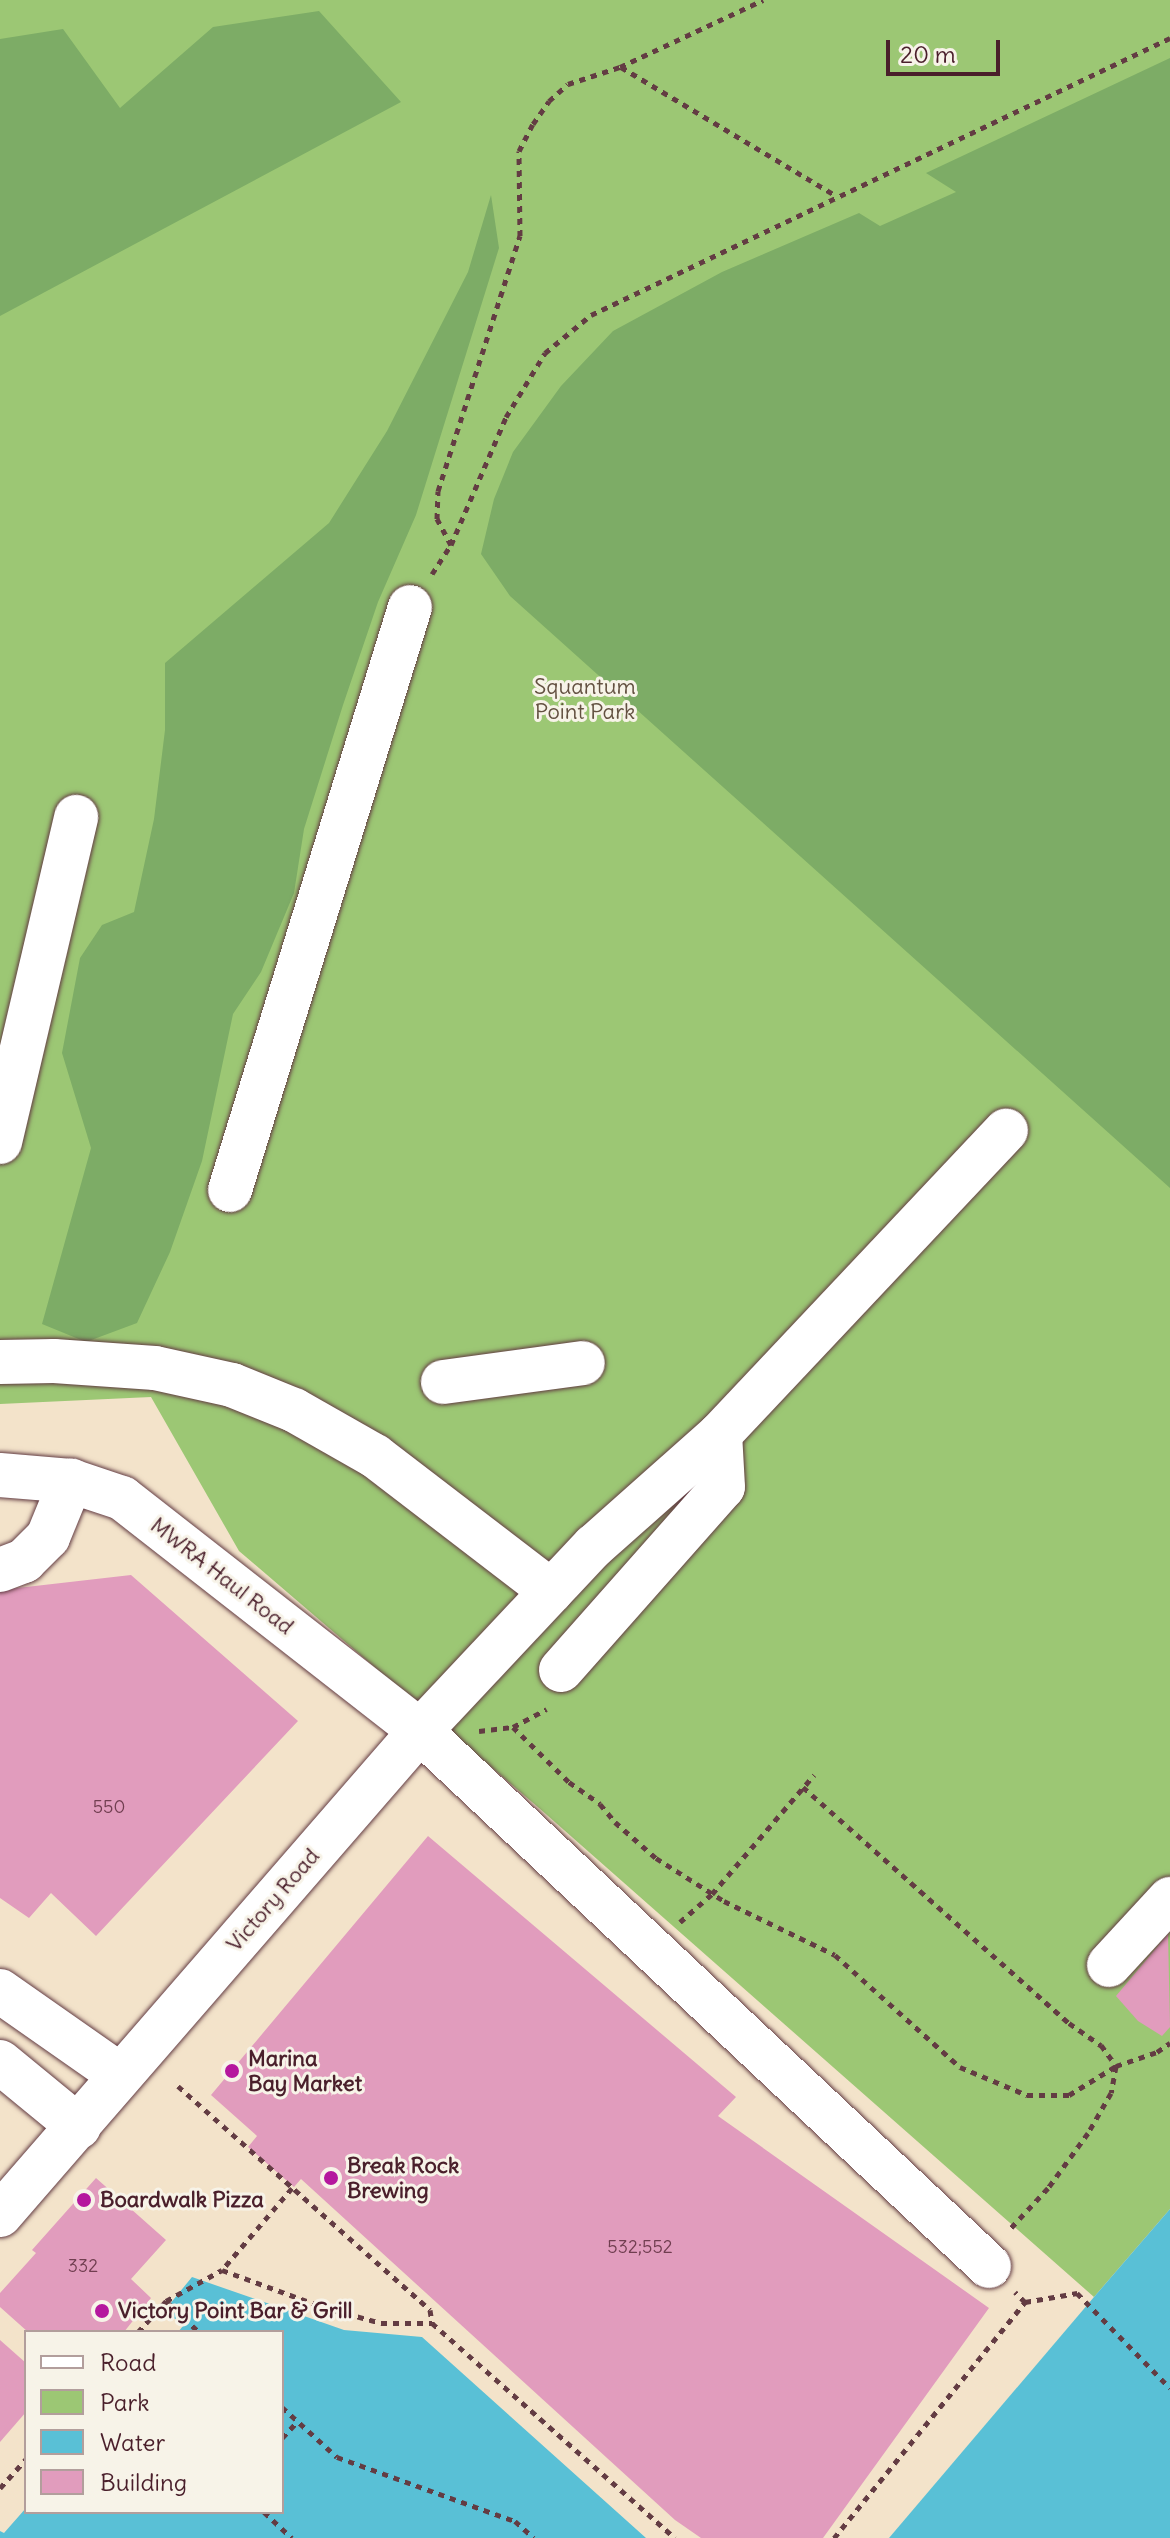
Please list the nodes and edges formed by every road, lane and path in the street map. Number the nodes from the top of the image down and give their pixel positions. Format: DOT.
graph roads {
  1 [pos="763,0"];
  2 [pos="1170,38"];
  3 [pos="620,67"];
  4 [pos="836,196"];
  5 [pos="451,545"];
  6 [pos="410,607"];
  7 [pos="76,817"];
  8 [pos="1006,1130"];
  9 [pos="0,1142"];
  10 [pos="230,1190"];
  11 [pos="0,1362"];
  12 [pos="583,1363"];
  13 [pos="443,1382"];
  14 [pos="720,1434"];
  15 [pos="0,1475"];
  16 [pos="71,1481"];
  17 [pos="0,1570"];
  18 [pos="551,1591"];
  19 [pos="558,1686"];
  20 [pos="513,1727"];
  21 [pos="420,1731"];
  22 [pos="466,1733"];
  23 [pos="814,1775"];
  24 [pos="803,1787"];
  25 [pos="712,1894"];
  26 [pos="1170,1899"];
  27 [pos="675,1927"];
  28 [pos="1109,1965"];
  29 [pos="0,1991"];
  30 [pos="1170,2043"];
  31 [pos="0,2062"];
  32 [pos="1116,2066"];
  33 [pos="120,2075"];
  34 [pos="178,2086"];
  35 [pos="79,2127"];
  36 [pos="292,2188"];
  37 [pos="0,2215"];
  38 [pos="989,2266"];
  39 [pos="222,2270"];
  40 [pos="166,2301"];
  41 [pos="1025,2302"];
  42 [pos="432,2323"];
  43 [pos="140,2330"];
  44 [pos="197,2330"];
  45 [pos="1170,2388"];
  46 [pos="284,2409"];
  47 [pos="298,2421"];
  48 [pos="284,2436"];
  49 [pos="24,2461"];
  50 [pos="0,2488"];
  51 [pos="266,2514"];
  52 [pos="292,2538"];
  53 [pos="534,2538"];
  54 [pos="675,2538"];
  55 [pos="834,2538"];
  1 -- 3 [label="path"];
  2 -- 4 [label="path"];
  3 -- 4 [label="path"];
  3 -- 5 [label="path"];
  4 -- 5 [label="path"];
  5 -- 6 [label="path"];
  6 -- 10 [label="street"];
  7 -- 9 [label="street"];
  8 -- 14 [label="street, Victory Road"];
  11 -- 18 [label="street"];
  12 -- 13 [label="street"];
  14 -- 18 [label="street, Victory Road"];
  14 -- 19 [label="street"];
  15 -- 16 [label="street, MWRA Haul Road"];
  16 -- 17 [label="street"];
  16 -- 21 [label="street, MWRA Haul Road"];
  18 -- 21 [label="street, Victory Road"];
  19 -- 20 [label="path"];
  20 -- 22 [label="path"];
  20 -- 25 [label="path"];
  21 -- 33 [label="street, Victory Road"];
  21 -- 38 [label="street, MWRA Haul Road"];
  23 -- 24 [label="path"];
  24 -- 25 [label="path"];
  24 -- 32 [label="path"];
  25 -- 27 [label="path"];
  25 -- 32 [label="path"];
  26 -- 28 [label="street"];
  29 -- 33 [label="street"];
  30 -- 32 [label="path"];
  31 -- 35 [label="street"];
  32 -- 38 [label="path"];
  33 -- 35 [label="street, Victory Road"];
  34 -- 36 [label="path"];
  35 -- 37 [label="street, Victory Road"];
  36 -- 39 [label="path"];
  36 -- 42 [label="path"];
  38 -- 41 [label="path"];
  39 -- 40 [label="path"];
  39 -- 42 [label="path"];
  40 -- 43 [label="path"];
  40 -- 44 [label="path"];
  41 -- 45 [label="path"];
  41 -- 55 [label="path"];
  42 -- 54 [label="path"];
  46 -- 47 [label="path"];
  47 -- 48 [label="path"];
  47 -- 53 [label="path"];
  49 -- 50 [label="path"];
  51 -- 52 [label="path"];
}
